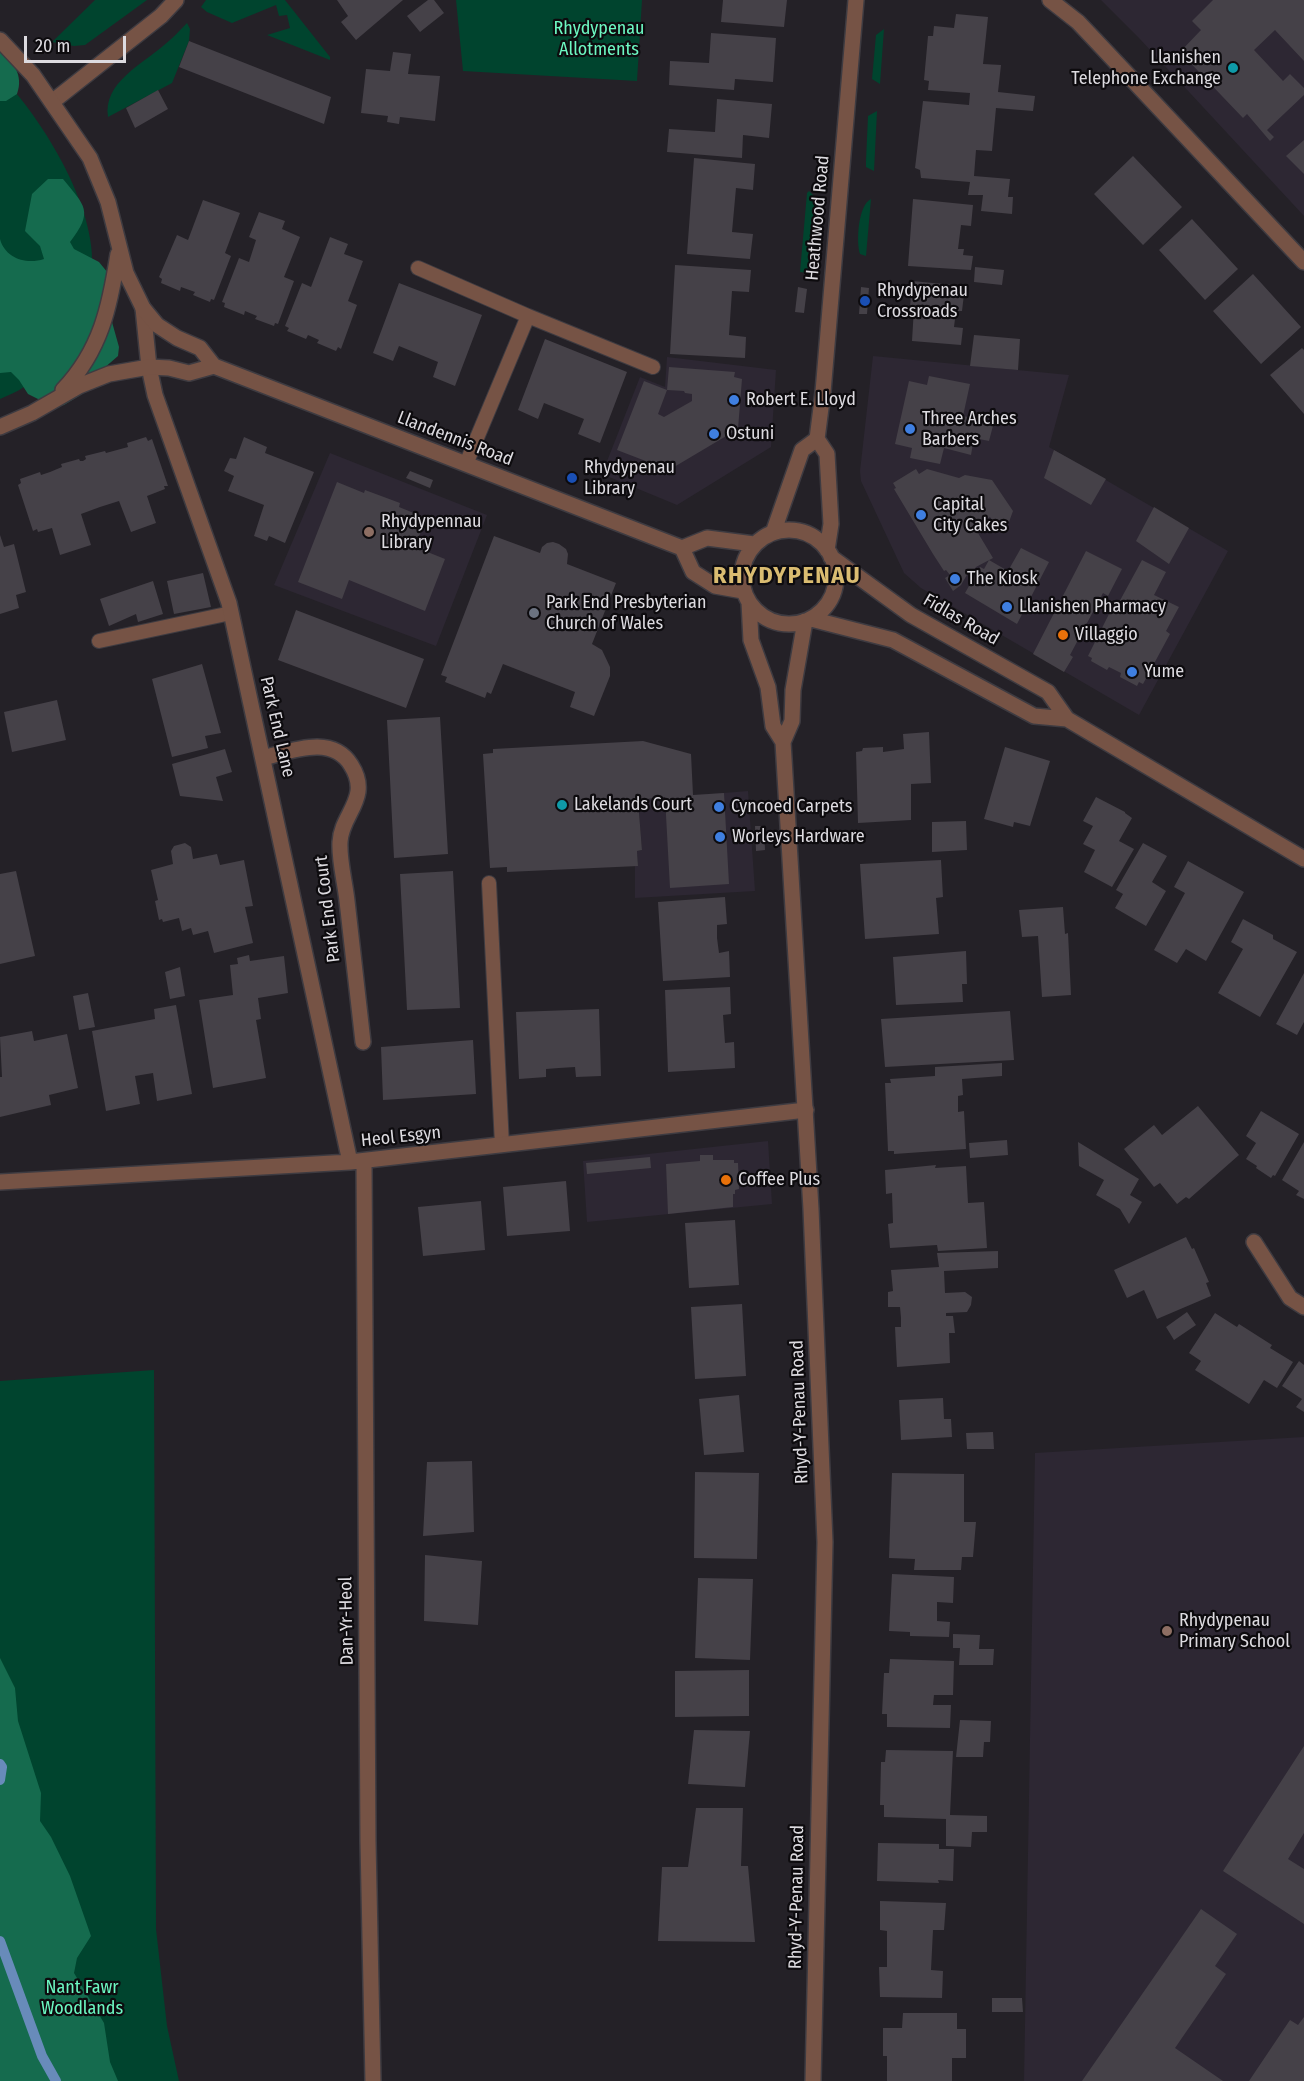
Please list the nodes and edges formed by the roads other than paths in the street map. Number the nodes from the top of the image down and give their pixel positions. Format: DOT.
graph roads {
  1 [pos="176,0"];
  2 [pos="856,0"];
  3 [pos="1050,0"];
  4 [pos="0,40"];
  5 [pos="52,102"];
  6 [pos="119,248"];
  7 [pos="1304,262"];
  8 [pos="418,268"];
  9 [pos="142,308"];
  10 [pos="528,316"];
  11 [pos="214,366"];
  12 [pos="149,367"];
  13 [pos="652,367"];
  14 [pos="52,401"];
  15 [pos="0,427"];
  16 [pos="817,439"];
  17 [pos="466,464"];
  18 [pos="773,532"];
  19 [pos="754,544"];
  20 [pos="682,548"];
  21 [pos="829,554"];
  22 [pos="746,596"];
  23 [pos="231,613"];
  24 [pos="808,620"];
  25 [pos="99,641"];
  26 [pos="1067,719"];
  27 [pos="783,742"];
  28 [pos="263,758"];
  29 [pos="1304,859"];
  30 [pos="489,883"];
  31 [pos="363,1042"];
  32 [pos="806,1110"];
  33 [pos="502,1145"];
  34 [pos="357,1161"];
  35 [pos="0,1182"];
  36 [pos="1254,1242"];
  37 [pos="1304,1307"];
  38 [pos="373,2081"];
  39 [pos="813,2081"];
  1 -- 5 [label="street"];
  2 -- 16 [label="street, Heathwood Road"];
  3 -- 7 [label="street"];
  4 -- 5 [label="street, Llandennis Road"];
  5 -- 6 [label="street, Llandennis Road"];
  6 -- 9 [label="street, Llandennis Road"];
  6 -- 14 [label="street, Llandennis Road"];
  8 -- 10 [label="lane"];
  9 -- 11 [label="street, Llandennis Road"];
  9 -- 12 [label="street, Park End Lane"];
  10 -- 13 [label="lane"];
  10 -- 17 [label="lane"];
  11 -- 12 [label="street, Llandennis Road"];
  11 -- 17 [label="street, Llandennis Road"];
  12 -- 14 [label="street, Llandennis Road"];
  12 -- 23 [label="street, Park End Lane"];
  14 -- 15 [label="street, Llandennis Road"];
  16 -- 18 [label="street"];
  16 -- 21 [label="street, Heathwood Road"];
  17 -- 20 [label="street, Llandennis Road"];
  18 -- 19 [label="street"];
  18 -- 21 [label="street"];
  19 -- 20 [label="street"];
  19 -- 22 [label="street"];
  20 -- 22 [label="street"];
  21 -- 24 [label="street"];
  21 -- 26 [label="street, Fidlas Road"];
  22 -- 24 [label="street"];
  22 -- 27 [label="street, Rhyd-Y-Penau Road"];
  23 -- 25 [label="lane"];
  23 -- 28 [label="street, Park End Lane"];
  24 -- 26 [label="street, Fidlas Road"];
  24 -- 27 [label="street, Rhyd-Y-Penau Road"];
  26 -- 29 [label="street, Fidlas Road"];
  27 -- 32 [label="street, Rhyd-Y-Penau Road"];
  28 -- 31 [label="street, Park End Court"];
  28 -- 34 [label="street, Park End Lane"];
  30 -- 33 [label="lane"];
  32 -- 33 [label="street, Heol Esgyn"];
  32 -- 39 [label="street, Rhyd-Y-Penau Road"];
  33 -- 34 [label="street, Heol Esgyn"];
  34 -- 35 [label="street, Heol Esgyn"];
  34 -- 38 [label="street, Dan-Yr-Heol"];
  36 -- 37 [label="street"];
}
